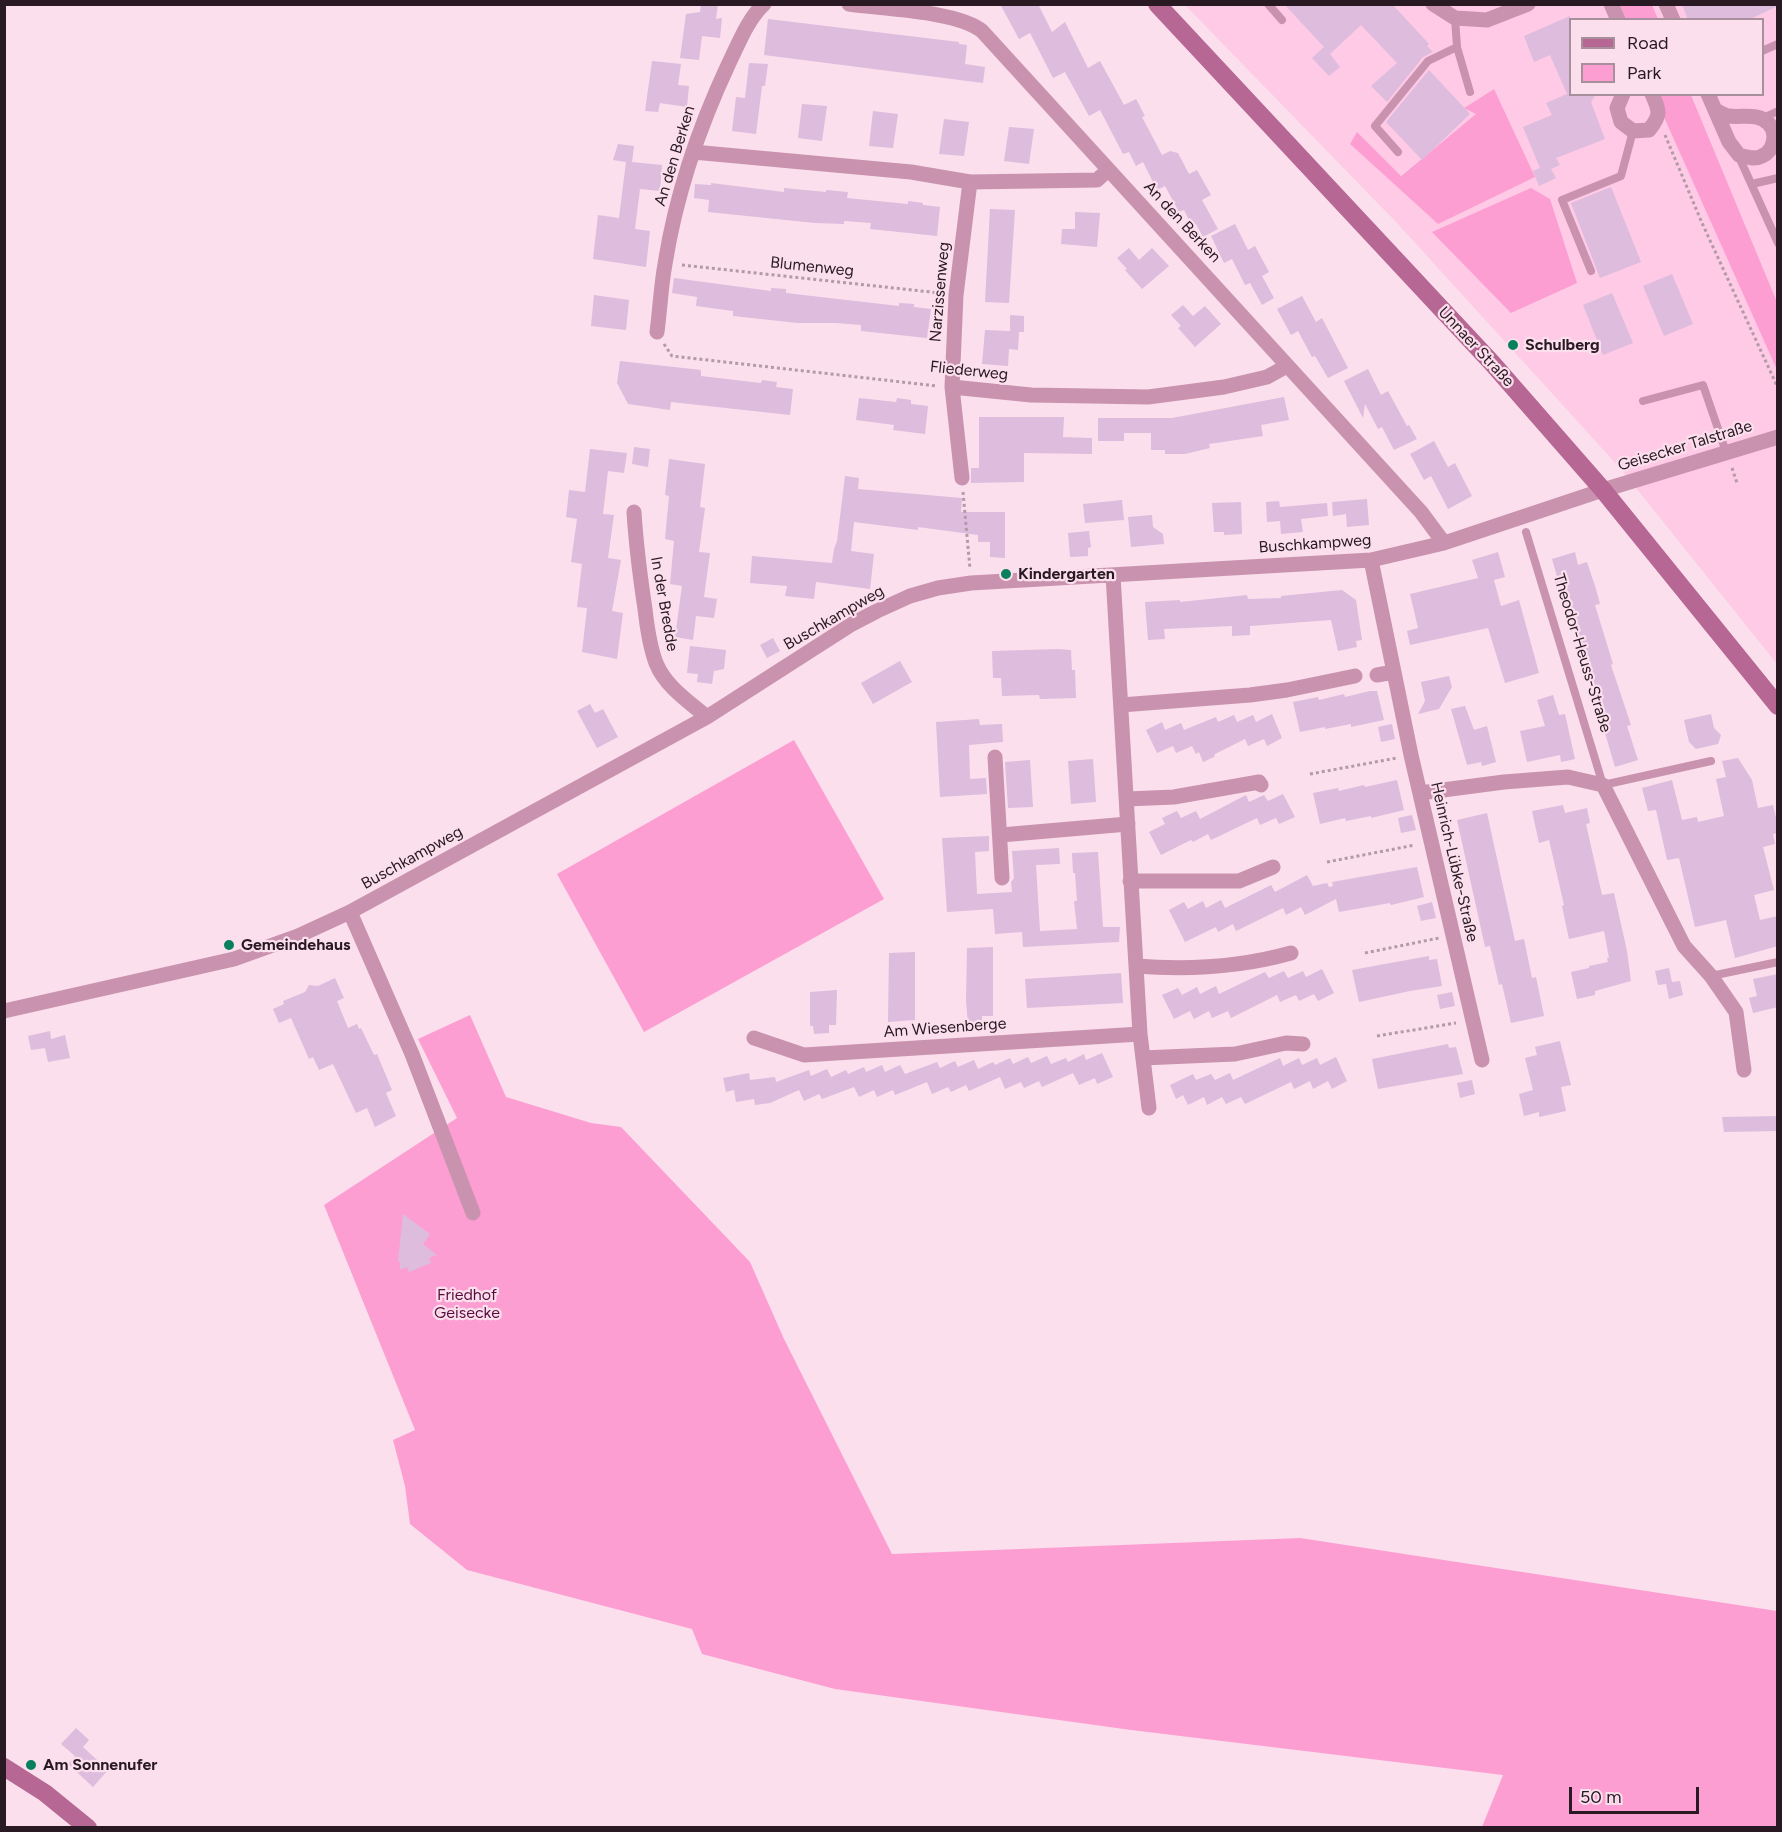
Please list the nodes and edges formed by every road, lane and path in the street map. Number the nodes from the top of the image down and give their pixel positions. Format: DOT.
graph roads {
  1 [pos="764,4"];
  2 [pos="849,4"];
  3 [pos="1157,4"];
  4 [pos="1268,4"];
  5 [pos="1433,4"];
  6 [pos="1528,4"];
  7 [pos="1611,4"];
  8 [pos="1666,4"];
  9 [pos="1455,18"];
  10 [pos="1617,18"];
  11 [pos="1672,18"];
  12 [pos="1282,20"];
  13 [pos="1778,44"];
  14 [pos="1457,47"];
  15 [pos="1764,50"];
  16 [pos="1470,92"];
  17 [pos="1622,96"];
  18 [pos="1653,96"];
  19 [pos="1709,96"];
  20 [pos="1715,110"];
  21 [pos="1778,111"];
  22 [pos="1658,117"];
  23 [pos="1761,118"];
  24 [pos="1634,131"];
  25 [pos="693,152"];
  26 [pos="1398,152"];
  27 [pos="1739,155"];
  28 [pos="1107,170"];
  29 [pos="1778,178"];
  30 [pos="970,182"];
  31 [pos="1752,184"];
  32 [pos="1778,243"];
  33 [pos="665,263"];
  34 [pos="1591,271"];
  35 [pos="956,294"];
  36 [pos="657,332"];
  37 [pos="1287,366"];
  38 [pos="952,387"];
  39 [pos="1778,388"];
  40 [pos="1643,401"];
  41 [pos="1778,436"];
  42 [pos="1726,452"];
  43 [pos="962,478"];
  44 [pos="1603,490"];
  45 [pos="634,512"];
  46 [pos="1526,532"];
  47 [pos="1444,543"];
  48 [pos="1371,560"];
  49 [pos="1113,575"];
  50 [pos="971,583"];
  51 [pos="1394,672"];
  52 [pos="1377,675"];
  53 [pos="1355,676"];
  54 [pos="1121,705"];
  55 [pos="1778,705"];
  56 [pos="707,717"];
  57 [pos="1411,755"];
  58 [pos="995,757"];
  59 [pos="1711,761"];
  60 [pos="1310,774"];
  61 [pos="1261,785"];
  62 [pos="1603,785"];
  63 [pos="1420,793"];
  64 [pos="1127,799"];
  65 [pos="1128,824"];
  66 [pos="1000,834"];
  67 [pos="1431,842"];
  68 [pos="1327,862"];
  69 [pos="1273,867"];
  70 [pos="1002,878"];
  71 [pos="1130,881"];
  72 [pos="350,912"];
  73 [pos="1452,935"];
  74 [pos="1291,953"];
  75 [pos="1365,953"];
  76 [pos="1778,962"];
  77 [pos="1136,966"];
  78 [pos="1711,976"];
  79 [pos="4,1011"];
  80 [pos="1473,1020"];
  81 [pos="1140,1034"];
  82 [pos="1377,1036"];
  83 [pos="754,1038"];
  84 [pos="1303,1044"];
  85 [pos="1143,1058"];
  86 [pos="1482,1060"];
  87 [pos="1744,1070"];
  88 [pos="1149,1108"];
  89 [pos="474,1213"];
  90 [pos="4,1767"];
  91 [pos="88,1827"];
  1 -- 25 [label="street, An den Berken"];
  2 -- 28 [label="street, An den Berken"];
  3 -- 44 [label="main road, Unnaer Straße"];
  4 -- 12 [label="lane"];
  5 -- 9 [label="street"];
  6 -- 9 [label="street"];
  7 -- 10 [label="street"];
  8 -- 11 [label="street"];
  9 -- 14 [label="lane"];
  13 -- 15 [label="lane"];
  14 -- 16 [label="lane"];
  14 -- 26 [label="lane"];
  17 -- 24 [label="street"];
  18 -- 22 [label="street"];
  19 -- 20 [label="street"];
  20 -- 23 [label="street"];
  20 -- 27 [label="street"];
  21 -- 23 [label="lane"];
  22 -- 24 [label="street"];
  22 -- 39 [label="path"];
  23 -- 27 [label="street"];
  24 -- 34 [label="lane"];
  25 -- 30 [label="street"];
  25 -- 33 [label="street, An den Berken"];
  27 -- 31 [label="lane"];
  28 -- 30 [label="street"];
  28 -- 37 [label="street, An den Berken"];
  29 -- 31 [label="lane"];
  30 -- 35 [label="street, Narzissenweg"];
  31 -- 32 [label="lane"];
  33 -- 35 [label="path, Blumenweg"];
  33 -- 36 [label="street, An den Berken"];
  35 -- 38 [label="street, Narzissenweg"];
  36 -- 38 [label="path, Fliederweg"];
  37 -- 38 [label="street, Fliederweg"];
  37 -- 47 [label="street, An den Berken"];
  38 -- 43 [label="street, Narzissenweg"];
  40 -- 42 [label="lane"];
  41 -- 42 [label="street, Geisecker Talstraße"];
  42 -- 44 [label="street, Geisecker Talstraße"];
  43 -- 50 [label="path"];
  44 -- 47 [label="street, Buschkampweg"];
  44 -- 55 [label="main road, Unnaer Straße"];
  45 -- 56 [label="street, In der Bredde"];
  46 -- 62 [label="lane, Theodor-Heuss-Straße"];
  47 -- 48 [label="street, Buschkampweg"];
  48 -- 49 [label="street, Buschkampweg"];
  48 -- 51 [label="street, Heinrich-Lübke-Straße"];
  49 -- 50 [label="street, Buschkampweg"];
  49 -- 54 [label="street"];
  50 -- 56 [label="street, Buschkampweg"];
  51 -- 52 [label="street"];
  51 -- 57 [label="street, Heinrich-Lübke-Straße"];
  53 -- 54 [label="street"];
  54 -- 64 [label="street"];
  56 -- 72 [label="street, Buschkampweg"];
  57 -- 60 [label="path"];
  57 -- 63 [label="street, Heinrich-Lübke-Straße"];
  58 -- 66 [label="street"];
  59 -- 62 [label="lane"];
  61 -- 64 [label="street"];
  62 -- 63 [label="street"];
  62 -- 78 [label="street, Theodor-Heuss-Straße"];
  63 -- 67 [label="street, Heinrich-Lübke-Straße"];
  64 -- 65 [label="street"];
  65 -- 66 [label="street"];
  65 -- 71 [label="street"];
  66 -- 70 [label="street"];
  67 -- 68 [label="path"];
  67 -- 73 [label="street, Heinrich-Lübke-Straße"];
  69 -- 71 [label="street"];
  71 -- 77 [label="street"];
  72 -- 79 [label="street, Buschkampweg"];
  72 -- 89 [label="street"];
  73 -- 75 [label="path"];
  73 -- 80 [label="street, Heinrich-Lübke-Straße"];
  74 -- 77 [label="street"];
  76 -- 78 [label="lane"];
  77 -- 81 [label="street"];
  78 -- 87 [label="street, Theodor-Heuss-Straße"];
  80 -- 82 [label="path"];
  80 -- 86 [label="street, Heinrich-Lübke-Straße"];
  81 -- 83 [label="street, Am Wiesenberge"];
  81 -- 85 [label="street"];
  84 -- 85 [label="street"];
  85 -- 88 [label="street"];
  90 -- 91 [label="main road"];
}
